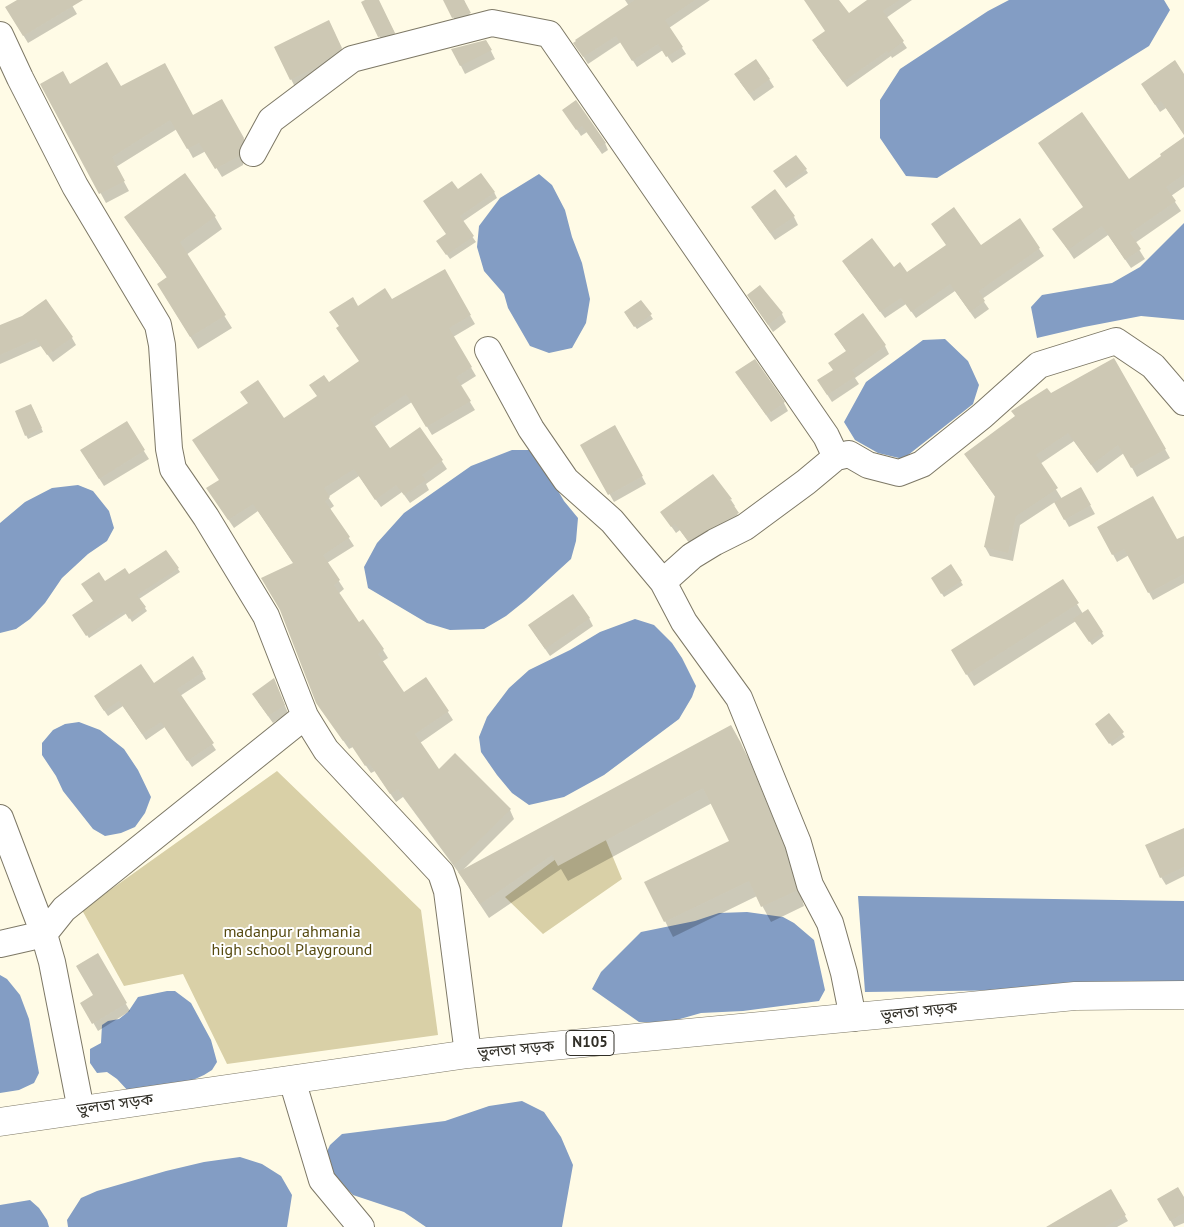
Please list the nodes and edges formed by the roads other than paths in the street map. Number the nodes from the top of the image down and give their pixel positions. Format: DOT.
graph roads {
  1 [pos="0,34"];
  2 [pos="253,153"];
  3 [pos="488,350"];
  4 [pos="1184,402"];
  5 [pos="836,457"];
  6 [pos="663,582"];
  7 [pos="305,716"];
  8 [pos="0,818"];
  9 [pos="44,934"];
  10 [pos="0,944"];
  11 [pos="1184,995"];
  12 [pos="853,1018"];
  13 [pos="468,1054"];
  14 [pos="292,1080"];
  15 [pos="81,1110"];
  16 [pos="0,1122"];
  17 [pos="361,1227"];
  1 -- 7 [label="street"];
  2 -- 5 [label="street"];
  3 -- 6 [label="street"];
  4 -- 5 [label="street"];
  5 -- 6 [label="street"];
  6 -- 12 [label="street"];
  7 -- 9 [label="street"];
  7 -- 13 [label="street"];
  8 -- 9 [label="street"];
  9 -- 10 [label="street"];
  9 -- 15 [label="street"];
  11 -- 12 [label="highway, ভুলতা সড়ক / N105"];
  12 -- 13 [label="highway, ভুলতা সড়ক / N105"];
  13 -- 14 [label="highway, ভুলতা সড়ক / N105"];
  14 -- 15 [label="highway, ভুলতা সড়ক / N105"];
  14 -- 17 [label="street"];
  15 -- 16 [label="highway, ভুলতা সড়ক / N105"];
}
